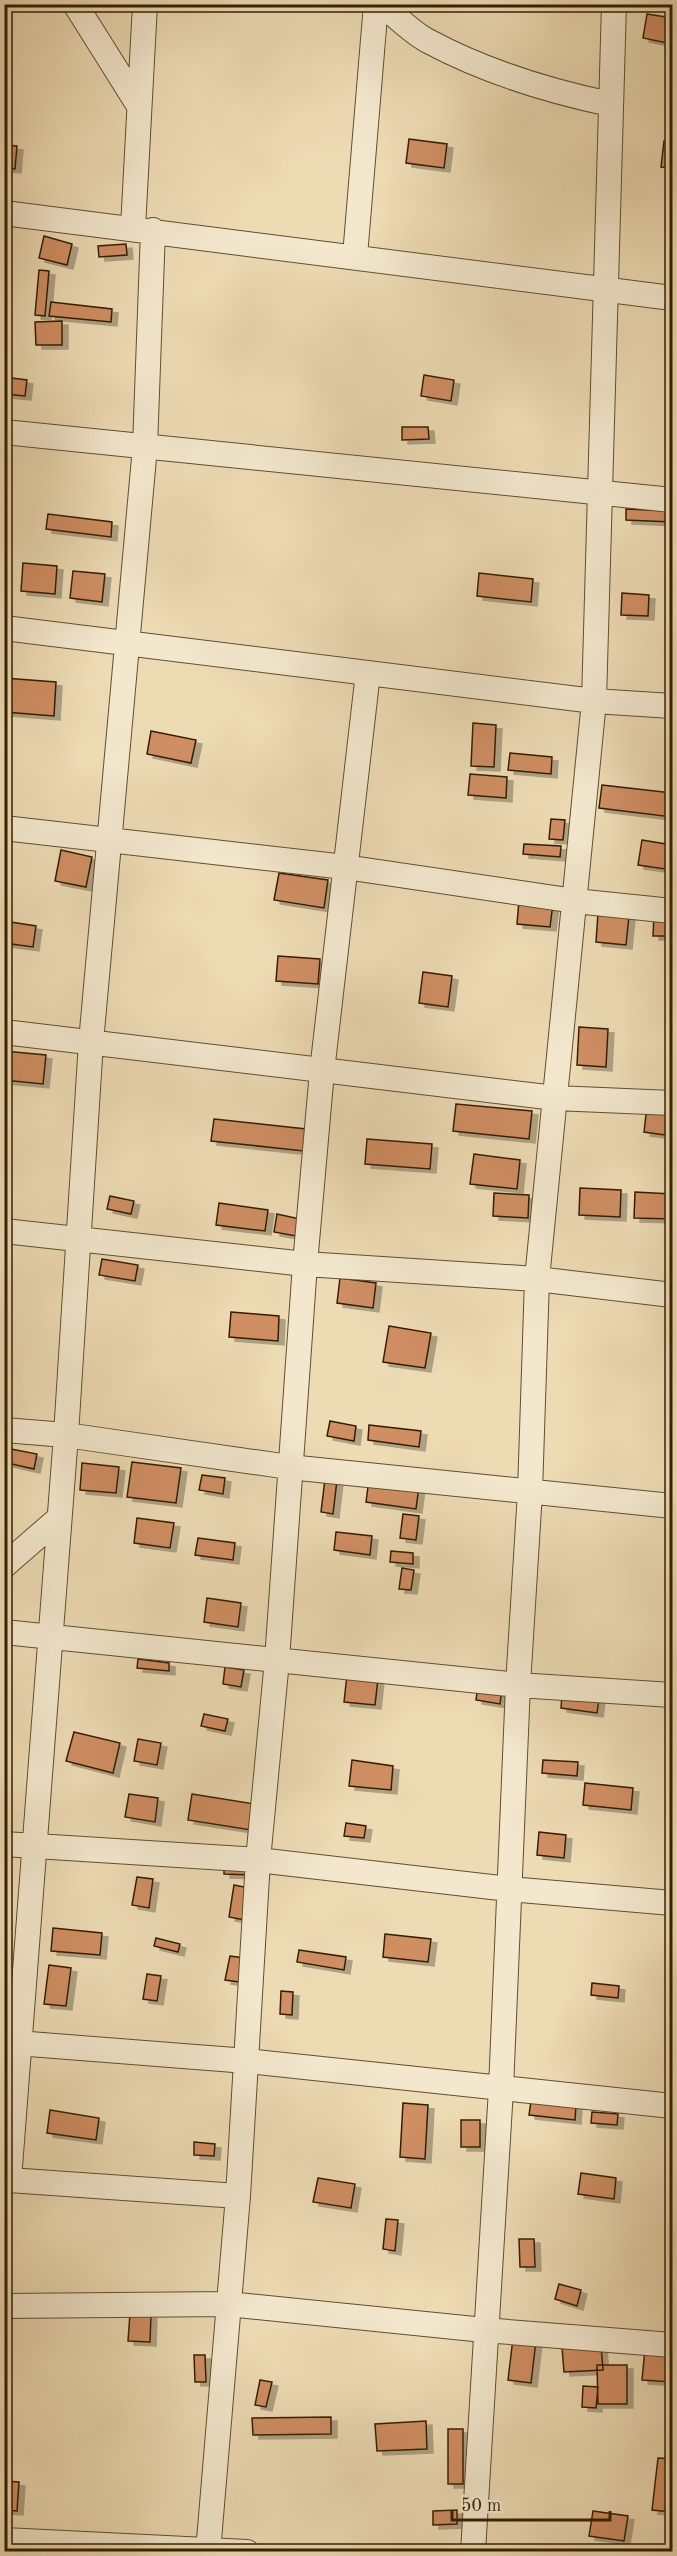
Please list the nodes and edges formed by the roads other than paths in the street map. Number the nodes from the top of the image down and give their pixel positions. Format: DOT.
graph roads {
  1 [pos="75,4"];
  2 [pos="145,4"];
  3 [pos="376,4"];
  4 [pos="381,4"];
  5 [pos="614,4"];
  6 [pos="610,104"];
  7 [pos="139,106"];
  8 [pos="4,213"];
  9 [pos="143,229"];
  10 [pos="355,256"];
  11 [pos="606,291"];
  12 [pos="672,298"];
  13 [pos="4,432"];
  14 [pos="145,447"];
  15 [pos="600,493"];
  16 [pos="672,501"];
  17 [pos="4,628"];
  18 [pos="128,643"];
  19 [pos="368,673"];
  20 [pos="594,701"];
  21 [pos="672,706"];
  22 [pos="4,828"];
  23 [pos="110,840"];
  24 [pos="345,867"];
  25 [pos="575,901"];
  26 [pos="672,911"];
  27 [pos="4,1032"];
  28 [pos="91,1042"];
  29 [pos="322,1071"];
  30 [pos="555,1098"];
  31 [pos="672,1103"];
  32 [pos="4,1231"];
  33 [pos="77,1240"];
  34 [pos="305,1264"];
  35 [pos="537,1278"];
  36 [pos="672,1295"];
  37 [pos="4,1430"];
  38 [pos="66,1435"];
  39 [pos="289,1467"];
  40 [pos="530,1492"];
  41 [pos="672,1506"];
  42 [pos="58,1519"];
  43 [pos="4,1566"];
  44 [pos="4,1632"];
  45 [pos="49,1635"];
  46 [pos="277,1660"];
  47 [pos="518,1685"];
  48 [pos="672,1695"];
  49 [pos="4,1844"];
  50 [pos="34,1844"];
  51 [pos="258,1860"];
  52 [pos="509,1889"];
  53 [pos="672,1903"];
  54 [pos="11,2042"];
  55 [pos="248,2061"];
  56 [pos="501,2089"];
  57 [pos="672,2106"];
  58 [pos="7,2181"];
  59 [pos="238,2196"];
  60 [pos="228,2304"];
  61 [pos="4,2306"];
  62 [pos="484,2330"];
  63 [pos="672,2345"];
  64 [pos="4,2540"];
  65 [pos="208,2550"];
  66 [pos="247,2552"];
  67 [pos="473,2552"];
  1 -- 7 [label="street"];
  2 -- 7 [label="street"];
  3 -- 10 [label="street"];
  4 -- 6 [label="street"];
  5 -- 6 [label="street"];
  6 -- 11 [label="street"];
  7 -- 9 [label="street"];
  8 -- 9 [label="street"];
  9 -- 10 [label="street"];
  9 -- 14 [label="street"];
  10 -- 11 [label="street"];
  11 -- 12 [label="street"];
  11 -- 15 [label="street"];
  13 -- 14 [label="street"];
  14 -- 15 [label="street"];
  14 -- 18 [label="street"];
  15 -- 16 [label="street"];
  15 -- 20 [label="street"];
  17 -- 18 [label="street"];
  18 -- 19 [label="street"];
  18 -- 23 [label="street"];
  19 -- 20 [label="street"];
  19 -- 24 [label="street"];
  20 -- 21 [label="street"];
  20 -- 25 [label="street"];
  22 -- 23 [label="street"];
  23 -- 24 [label="street"];
  23 -- 28 [label="street"];
  24 -- 25 [label="street"];
  24 -- 29 [label="street"];
  25 -- 26 [label="street"];
  25 -- 30 [label="street"];
  27 -- 28 [label="street"];
  28 -- 29 [label="street"];
  28 -- 33 [label="street"];
  29 -- 30 [label="street"];
  29 -- 34 [label="street"];
  30 -- 31 [label="street"];
  30 -- 35 [label="street"];
  32 -- 33 [label="street"];
  33 -- 34 [label="street"];
  33 -- 38 [label="street"];
  34 -- 35 [label="street"];
  34 -- 39 [label="street"];
  35 -- 36 [label="street"];
  35 -- 40 [label="street"];
  37 -- 38 [label="street"];
  38 -- 39 [label="street"];
  38 -- 42 [label="street"];
  39 -- 40 [label="street"];
  39 -- 46 [label="street"];
  40 -- 41 [label="street"];
  40 -- 47 [label="street"];
  42 -- 43 [label="street"];
  42 -- 45 [label="street"];
  44 -- 45 [label="street"];
  45 -- 46 [label="street"];
  45 -- 50 [label="street"];
  46 -- 47 [label="street"];
  46 -- 51 [label="street"];
  47 -- 48 [label="street"];
  47 -- 52 [label="street"];
  49 -- 50 [label="street"];
  50 -- 51 [label="street"];
  50 -- 54 [label="street"];
  51 -- 52 [label="street"];
  51 -- 55 [label="street"];
  52 -- 53 [label="street"];
  52 -- 56 [label="street"];
  54 -- 55 [label="street"];
  54 -- 58 [label="street"];
  55 -- 56 [label="street"];
  55 -- 59 [label="street"];
  56 -- 57 [label="street"];
  56 -- 62 [label="street"];
  58 -- 59 [label="street"];
  59 -- 60 [label="street"];
  60 -- 61 [label="street"];
  60 -- 62 [label="street"];
  60 -- 65 [label="street"];
  62 -- 63 [label="street"];
  62 -- 67 [label="street"];
  64 -- 65 [label="street"];
  65 -- 66 [label="street"];
}
